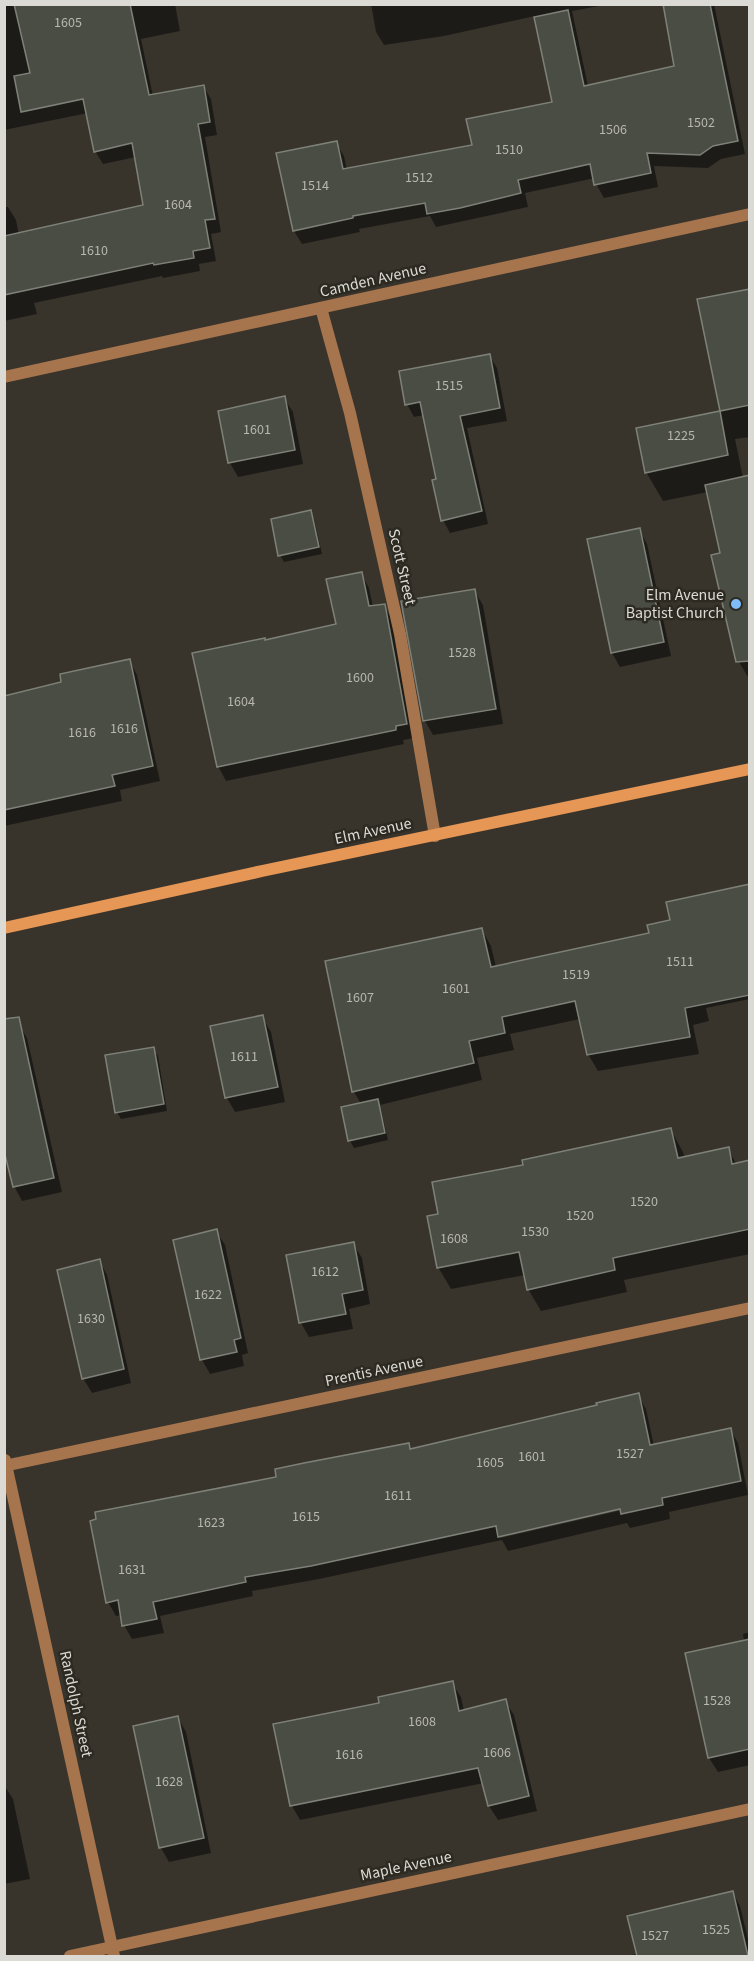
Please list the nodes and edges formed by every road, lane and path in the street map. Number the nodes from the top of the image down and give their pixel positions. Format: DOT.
graph roads {
  1 [pos="750,214"];
  2 [pos="321,308"];
  3 [pos="4,377"];
  4 [pos="750,769"];
  5 [pos="435,836"];
  6 [pos="4,928"];
  7 [pos="750,1308"];
  8 [pos="5,1464"];
  9 [pos="750,1809"];
  10 [pos="113,1952"];
  11 [pos="70,1956"];
  1 -- 2 [label="street, Camden Avenue"];
  2 -- 3 [label="street, Camden Avenue"];
  2 -- 5 [label="street, Scott Street"];
  4 -- 5 [label="main road, Elm Avenue"];
  5 -- 6 [label="main road, Elm Avenue"];
  7 -- 8 [label="street, Prentis Avenue"];
  8 -- 10 [label="street, Randolph Street"];
  9 -- 10 [label="street, Maple Avenue"];
  10 -- 11 [label="street, Maple Avenue"];
}
